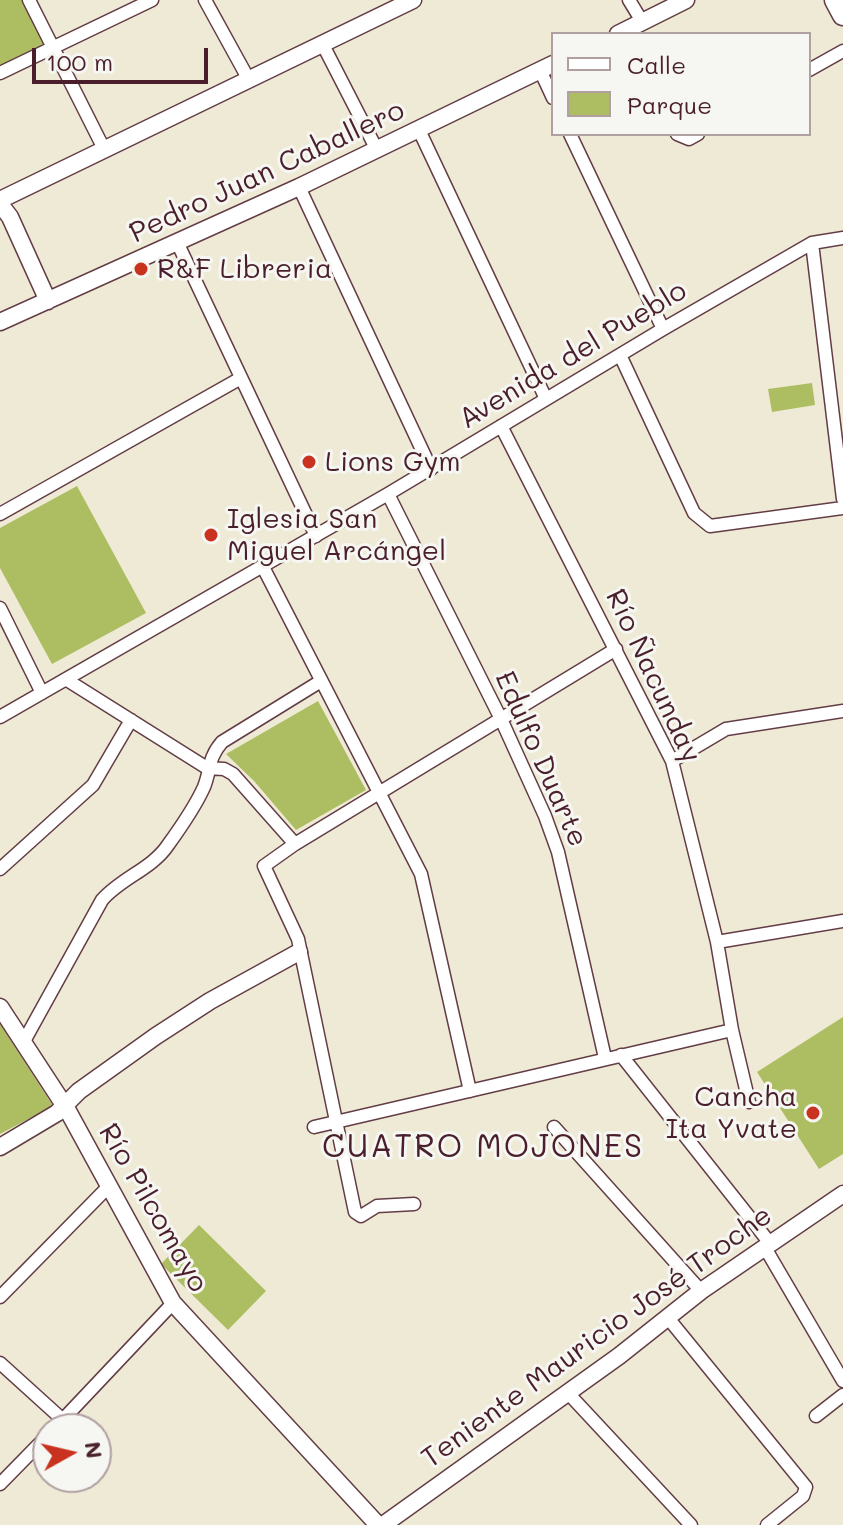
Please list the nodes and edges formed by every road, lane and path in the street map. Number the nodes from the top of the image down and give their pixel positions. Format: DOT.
graph roads {
  1 [pos="29,0"];
  2 [pos="152,0"];
  3 [pos="205,0"];
  4 [pos="413,0"];
  5 [pos="629,0"];
  6 [pos="686,0"];
  7 [pos="835,0"];
  8 [pos="843,15"];
  9 [pos="643,23"];
  10 [pos="623,32"];
  11 [pos="322,43"];
  12 [pos="54,48"];
  13 [pos="843,51"];
  14 [pos="546,67"];
  15 [pos="811,69"];
  16 [pos="0,73"];
  17 [pos="249,80"];
  18 [pos="551,89"];
  19 [pos="419,130"];
  20 [pos="571,136"];
  21 [pos="377,150"];
  22 [pos="105,151"];
  23 [pos="299,187"];
  24 [pos="0,202"];
  25 [pos="843,238"];
  26 [pos="177,242"];
  27 [pos="812,243"];
  28 [pos="48,301"];
  29 [pos="0,322"];
  30 [pos="663,329"];
  31 [pos="620,355"];
  32 [pos="241,378"];
  33 [pos="546,399"];
  34 [pos="501,426"];
  35 [pos="431,469"];
  36 [pos="388,494"];
  37 [pos="843,499"];
  38 [pos="843,508"];
  39 [pos="0,514"];
  40 [pos="316,536"];
  41 [pos="263,567"];
  42 [pos="0,608"];
  43 [pos="616,649"];
  44 [pos="67,680"];
  45 [pos="321,681"];
  46 [pos="42,693"];
  47 [pos="843,711"];
  48 [pos="0,717"];
  49 [pos="501,719"];
  50 [pos="131,720"];
  51 [pos="672,761"];
  52 [pos="207,768"];
  53 [pos="379,793"];
  54 [pos="295,844"];
  55 [pos="0,869"];
  56 [pos="843,921"];
  57 [pos="717,942"];
  58 [pos="299,952"];
  59 [pos="0,1007"];
  60 [pos="732,1030"];
  61 [pos="23,1043"];
  62 [pos="621,1055"];
  63 [pos="605,1058"];
  64 [pos="470,1091"];
  65 [pos="749,1102"];
  66 [pos="63,1104"];
  67 [pos="337,1123"];
  68 [pos="314,1127"];
  69 [pos="554,1127"];
  70 [pos="0,1139"];
  71 [pos="0,1147"];
  72 [pos="110,1185"];
  73 [pos="843,1194"];
  74 [pos="414,1204"];
  75 [pos="766,1244"];
  76 [pos="701,1291"];
  77 [pos="0,1297"];
  78 [pos="173,1303"];
  79 [pos="668,1318"];
  80 [pos="0,1363"];
  81 [pos="843,1381"];
  82 [pos="567,1392"];
  83 [pos="843,1395"];
  84 [pos="48,1413"];
  85 [pos="69,1413"];
  86 [pos="816,1416"];
  87 [pos="32,1451"];
  88 [pos="0,1484"];
  89 [pos="381,1525"];
  90 [pos="691,1525"];
  91 [pos="767,1525"];
  1 -- 12 [label="street"];
  2 -- 12 [label="street"];
  3 -- 17 [label="street"];
  4 -- 11 [label="street"];
  5 -- 9 [label="street"];
  6 -- 9 [label="street"];
  7 -- 8 [label="main road"];
  9 -- 10 [label="street"];
  11 -- 17 [label="street"];
  11 -- 21 [label="street"];
  12 -- 16 [label="street"];
  12 -- 22 [label="street"];
  13 -- 15 [label="street"];
  14 -- 18 [label="street"];
  14 -- 19 [label="street, Pedro Juan Caballero"];
  17 -- 22 [label="street"];
  19 -- 21 [label="street, Pedro Juan Caballero"];
  19 -- 33 [label="street"];
  20 -- 30 [label="street"];
  21 -- 23 [label="street, Pedro Juan Caballero"];
  22 -- 24 [label="street"];
  23 -- 26 [label="street, Pedro Juan Caballero"];
  23 -- 35 [label="street"];
  24 -- 28 [label="street"];
  25 -- 27 [label="street, Avenida del Pueblo"];
  26 -- 28 [label="street, Pedro Juan Caballero"];
  26 -- 32 [label="street"];
  27 -- 30 [label="street, Avenida del Pueblo"];
  27 -- 37 [label="street"];
  28 -- 29 [label="street, Pedro Juan Caballero"];
  30 -- 31 [label="street, Avenida del Pueblo"];
  31 -- 33 [label="street, Avenida del Pueblo"];
  31 -- 38 [label="street"];
  32 -- 39 [label="street"];
  32 -- 40 [label="street"];
  33 -- 34 [label="street, Avenida del Pueblo"];
  34 -- 35 [label="street, Avenida del Pueblo"];
  34 -- 43 [label="street, Río Ñacunday"];
  35 -- 36 [label="street, Avenida del Pueblo"];
  36 -- 40 [label="street, Avenida del Pueblo"];
  36 -- 49 [label="street, Edulfo Duarte"];
  40 -- 41 [label="street, Avenida del Pueblo"];
  41 -- 44 [label="street, Avenida del Pueblo"];
  41 -- 45 [label="street"];
  42 -- 46 [label="street"];
  43 -- 49 [label="street"];
  43 -- 51 [label="street, Río Ñacunday"];
  44 -- 46 [label="street, Avenida del Pueblo"];
  44 -- 50 [label="street"];
  45 -- 52 [label="street"];
  45 -- 53 [label="street"];
  46 -- 48 [label="street, Avenida del Pueblo"];
  47 -- 51 [label="street"];
  49 -- 53 [label="street"];
  49 -- 63 [label="street, Edulfo Duarte"];
  50 -- 52 [label="street"];
  50 -- 55 [label="street"];
  51 -- 57 [label="street, Río Ñacunday"];
  52 -- 54 [label="street"];
  52 -- 61 [label="street"];
  53 -- 54 [label="street"];
  53 -- 64 [label="street"];
  54 -- 58 [label="street"];
  56 -- 57 [label="street"];
  57 -- 60 [label="street, Río Ñacunday"];
  58 -- 66 [label="street"];
  58 -- 67 [label="street"];
  59 -- 61 [label="street, Río Pilcomayo"];
  60 -- 62 [label="street"];
  60 -- 65 [label="street, Río Ñacunday"];
  61 -- 66 [label="street, Río Pilcomayo"];
  62 -- 63 [label="street"];
  62 -- 75 [label="street"];
  63 -- 64 [label="street"];
  64 -- 67 [label="street"];
  66 -- 70 [label="street"];
  66 -- 71 [label="street"];
  66 -- 72 [label="street, Río Pilcomayo"];
  67 -- 68 [label="street"];
  67 -- 74 [label="street"];
  69 -- 76 [label="street"];
  72 -- 77 [label="street"];
  72 -- 78 [label="street, Río Pilcomayo"];
  73 -- 75 [label="street, Teniente Mauricio José Troche"];
  75 -- 76 [label="street, Teniente Mauricio José Troche"];
  75 -- 81 [label="street"];
  76 -- 79 [label="street, Teniente Mauricio José Troche"];
  78 -- 85 [label="street"];
  78 -- 89 [label="street, Río Pilcomayo"];
  79 -- 82 [label="street, Teniente Mauricio José Troche"];
  79 -- 91 [label="street"];
  80 -- 84 [label="street"];
  82 -- 89 [label="street, Teniente Mauricio José Troche"];
  82 -- 90 [label="street"];
  83 -- 86 [label="street"];
  87 -- 88 [label="street"];
}
